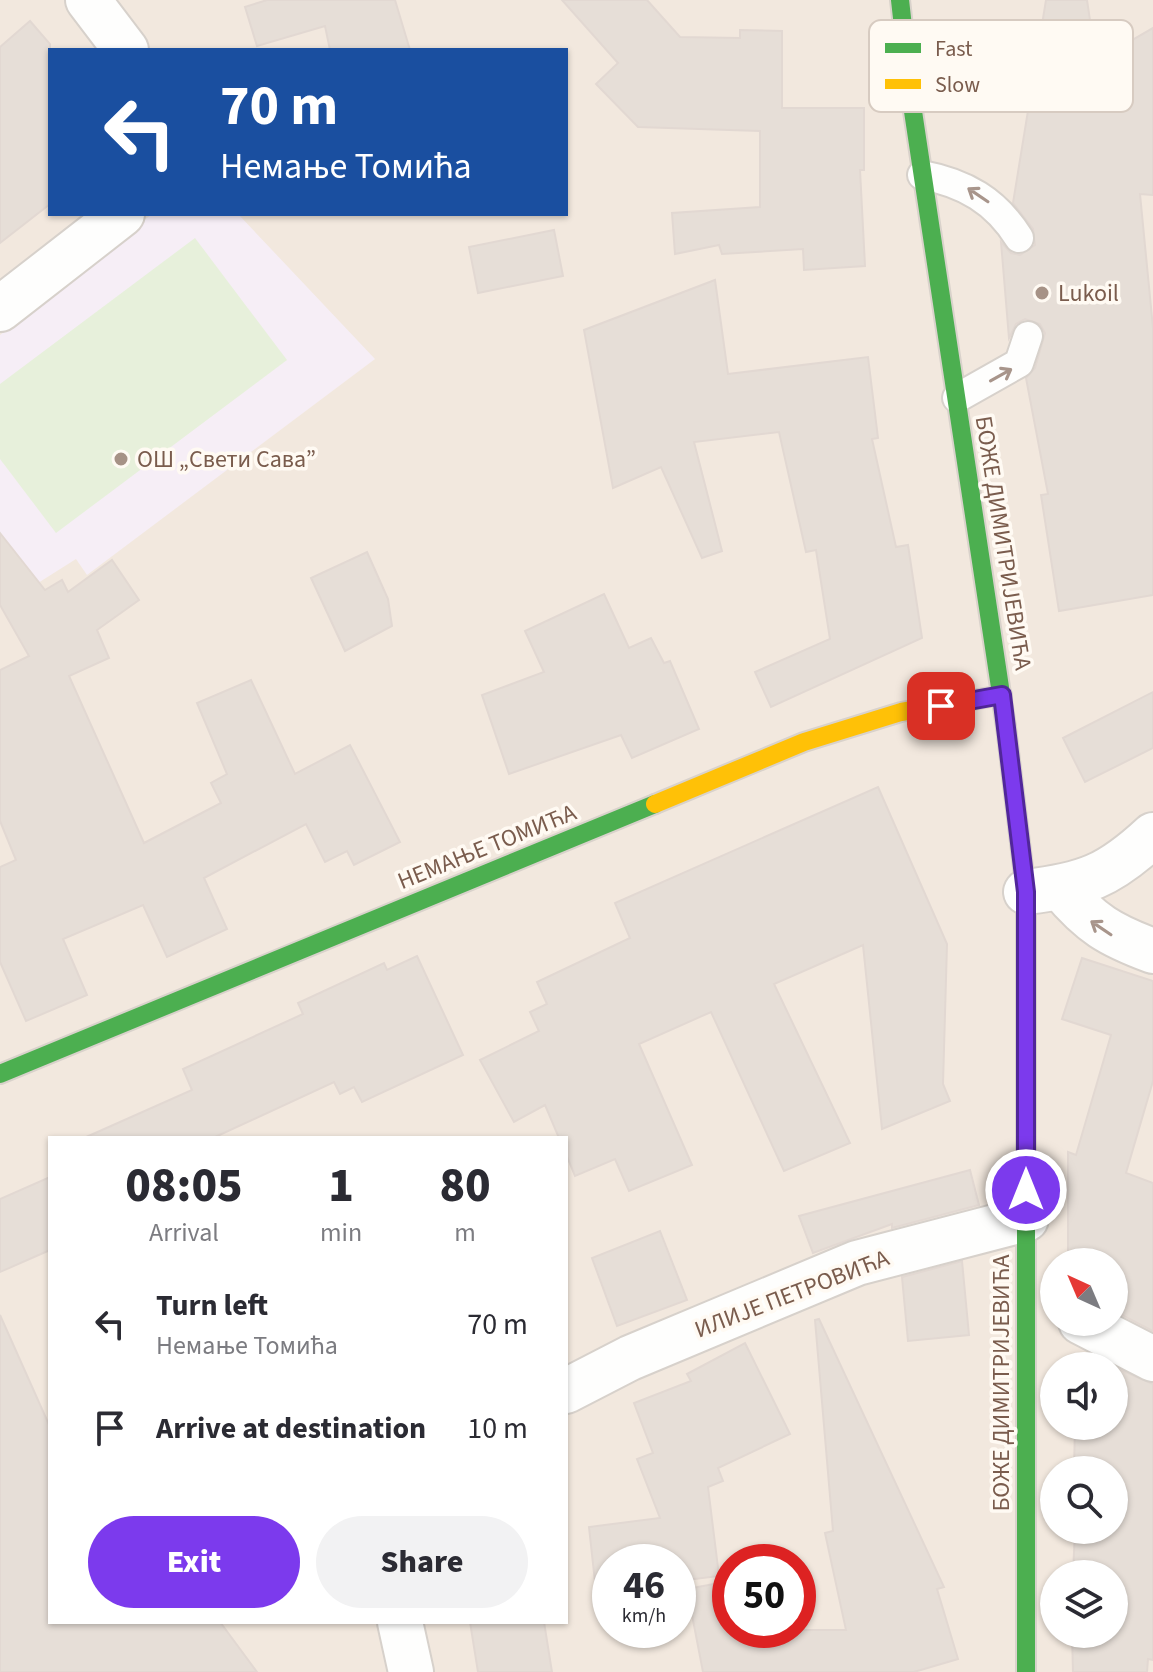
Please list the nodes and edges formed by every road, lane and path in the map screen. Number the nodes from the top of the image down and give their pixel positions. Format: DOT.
graph roads {
  1 [pos="88,0"];
  2 [pos="900,0"];
  3 [pos="903,20"];
  4 [pos="124,48"];
  5 [pos="914,112"];
  6 [pos="922,175"];
  7 [pos="119,216"];
  8 [pos="1019,238"];
  9 [pos="0,309"];
  10 [pos="1028,336"];
  11 [pos="957,398"];
  12 [pos="1002,695"];
  13 [pos="1153,835"];
  14 [pos="1044,890"];
  15 [pos="1153,951"];
  16 [pos="0,1074"];
  17 [pos="1026,1219"];
  18 [pos="1040,1300"];
  19 [pos="1108,1336"];
  20 [pos="1153,1359"];
  21 [pos="568,1390"];
  22 [pos="400,1624"];
  23 [pos="411,1672"];
  24 [pos="1026,1672"];
  1 -- 4 [label="street"];
  2 -- 3 [label="main road, БОЖЕ ДИМИТРИЈЕВИЋА"];
  5 -- 6 [label="main road, БОЖЕ ДИМИТРИЈЕВИЋА"];
  8 -- 6 [label="lane, one-way"];
  6 -- 11 [label="main road, БОЖЕ ДИМИТРИЈЕВИЋА"];
  7 -- 9 [label="street"];
  11 -- 10 [label="lane, one-way"];
  11 -- 12 [label="main road, БОЖЕ ДИМИТРИЈЕВИЋА"];
  12 -- 14 [label="main road, БОЖЕ ДИМИТРИЈЕВИЋА"];
  12 -- 16 [label="main road, НЕМАЊЕ ТОМИЋА"];
  13 -- 14 [label="street"];
  15 -- 14 [label="street, one-way"];
  14 -- 17 [label="main road, БОЖЕ ДИМИТРИЈЕВИЋА"];
  17 -- 18 [label="main road, БОЖЕ ДИМИТРИЈЕВИЋА"];
  17 -- 21 [label="street, ИЛИЈЕ ПЕТРОВИЋА"];
  18 -- 24 [label="main road, БОЖЕ ДИМИТРИЈЕВИЋА"];
  19 -- 20 [label="street"];
  22 -- 23 [label="street"];
}
